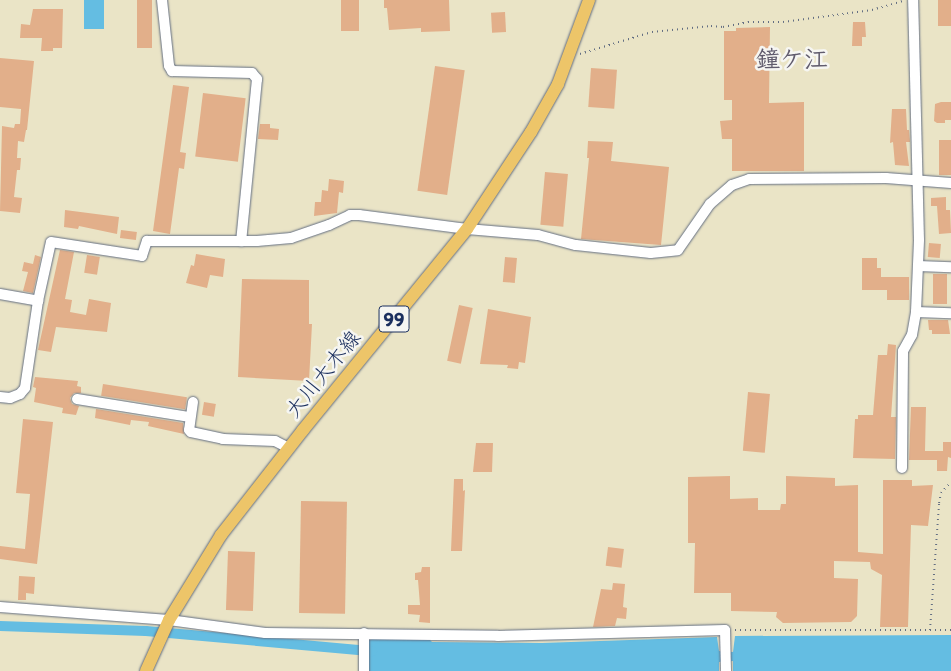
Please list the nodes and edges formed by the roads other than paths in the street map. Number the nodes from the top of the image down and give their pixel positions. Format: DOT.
graph roads {
  1 [pos="162,0"];
  2 [pos="589,0"];
  3 [pos="913,0"];
  4 [pos="916,180"];
  5 [pos="951,183"];
  6 [pos="467,229"];
  7 [pos="241,241"];
  8 [pos="918,266"];
  9 [pos="951,267"];
  10 [pos="0,294"];
  11 [pos="38,301"];
  12 [pos="916,312"];
  13 [pos="951,313"];
  14 [pos="0,397"];
  15 [pos="77,399"];
  16 [pos="193,402"];
  17 [pos="190,417"];
  18 [pos="289,448"];
  19 [pos="902,468"];
  20 [pos="0,607"];
  21 [pos="169,622"];
  22 [pos="363,635"];
  23 [pos="146,671"];
  24 [pos="364,671"];
  25 [pos="726,671"];
  1 -- 7 [label="street"];
  2 -- 6 [label="main road, 大川大木線 / 99"];
  3 -- 4 [label="street"];
  4 -- 5 [label="street"];
  4 -- 6 [label="street"];
  4 -- 8 [label="street"];
  6 -- 7 [label="street"];
  6 -- 18 [label="main road, 大川大木線 / 99"];
  7 -- 11 [label="street"];
  8 -- 9 [label="street"];
  8 -- 12 [label="street"];
  10 -- 11 [label="street"];
  11 -- 14 [label="street"];
  12 -- 13 [label="street"];
  12 -- 19 [label="street"];
  15 -- 17 [label="street"];
  16 -- 17 [label="street"];
  17 -- 18 [label="street"];
  18 -- 21 [label="main road, 大川大木線 / 99"];
  20 -- 21 [label="street"];
  21 -- 22 [label="street"];
  21 -- 23 [label="main road, 大川大木線 / 99"];
  22 -- 24 [label="street"];
  22 -- 25 [label="street"];
}
